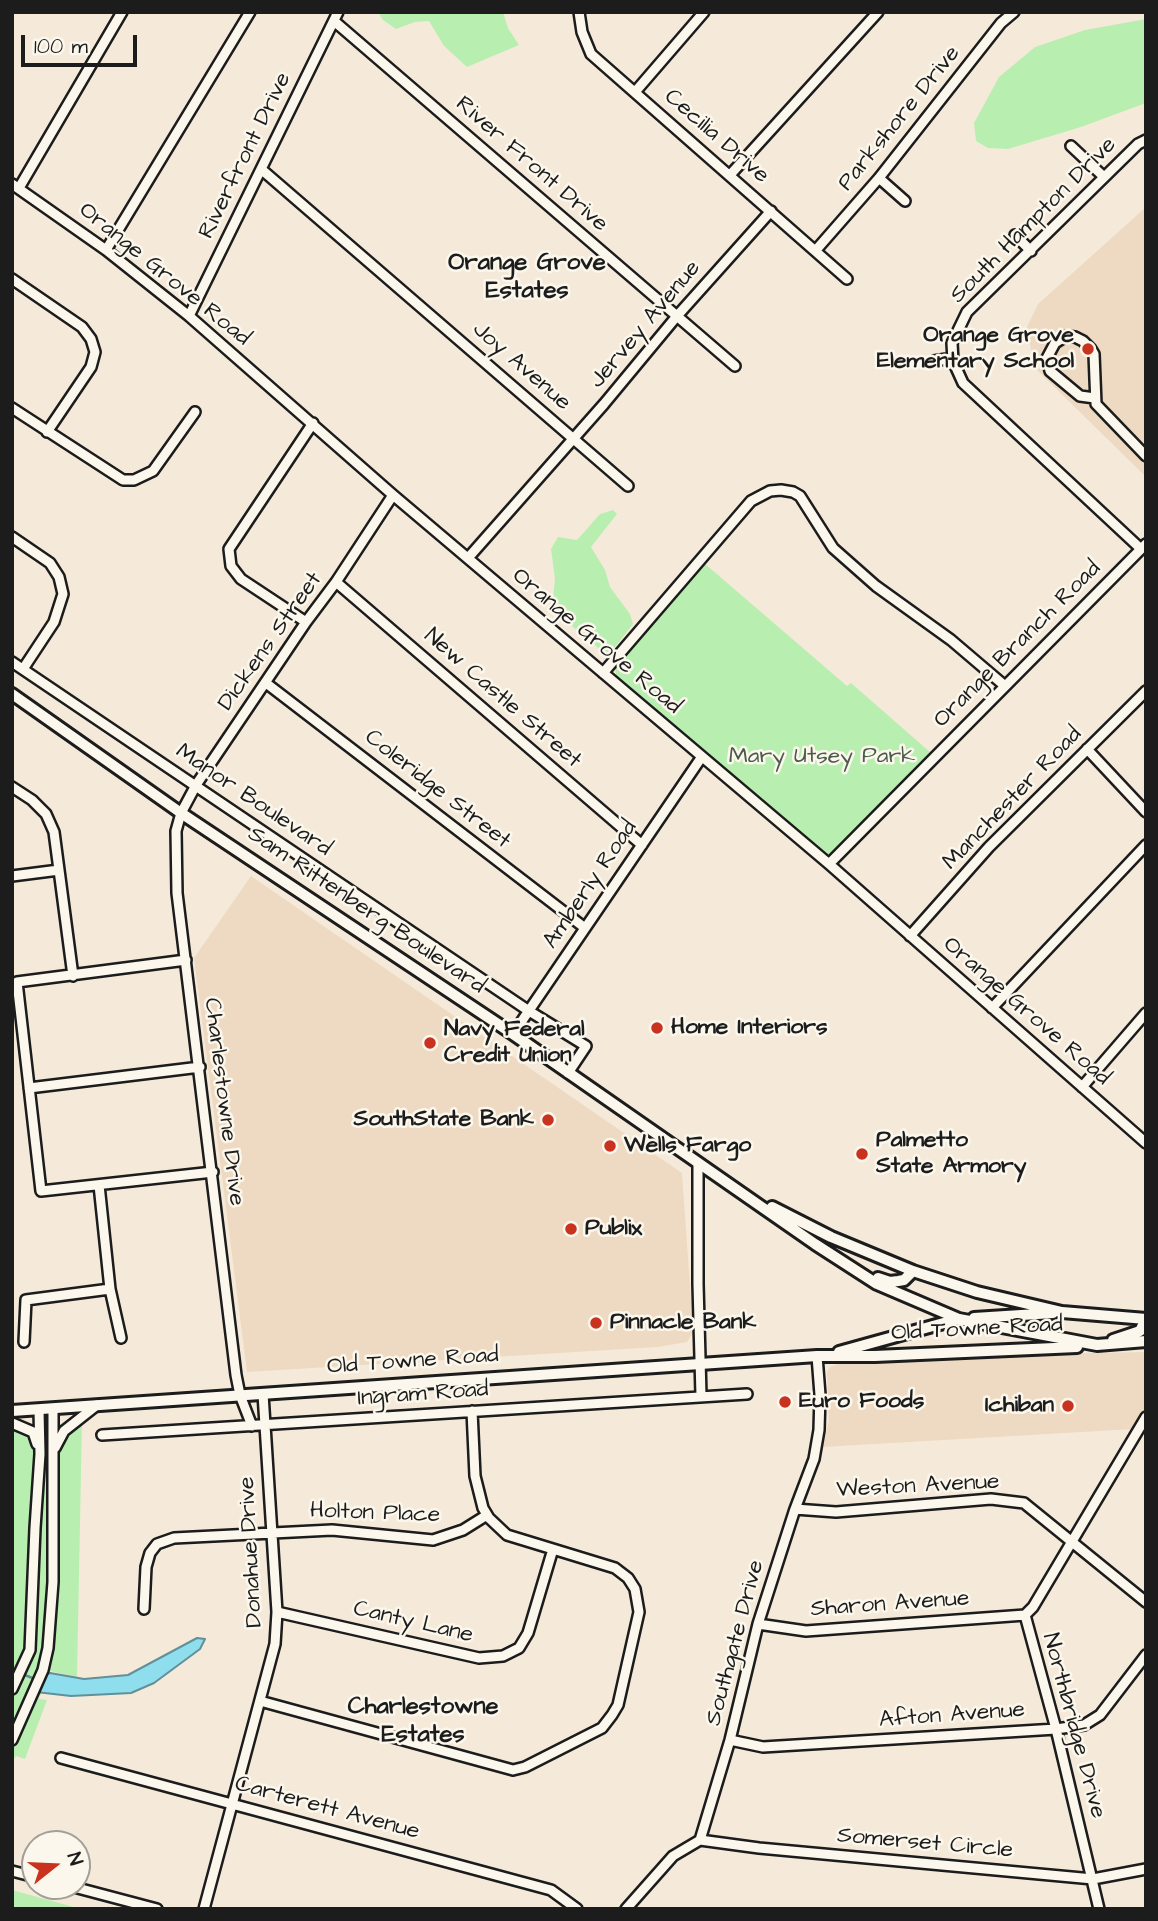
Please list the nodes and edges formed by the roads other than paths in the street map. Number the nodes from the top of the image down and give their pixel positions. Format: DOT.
graph roads {
  1 [pos="122,12"];
  2 [pos="250,12"];
  3 [pos="579,12"];
  4 [pos="704,12"];
  5 [pos="878,12"];
  6 [pos="1014,12"];
  7 [pos="336,17"];
  8 [pos="635,92"];
  9 [pos="1146,140"];
  10 [pos="1071,146"];
  11 [pos="261,169"];
  12 [pos="730,175"];
  13 [pos="1104,177"];
  14 [pos="879,178"];
  15 [pos="15,186"];
  16 [pos="905,201"];
  17 [pos="771,211"];
  18 [pos="1015,235"];
  19 [pos="106,250"];
  20 [pos="816,250"];
  21 [pos="1031,251"];
  22 [pos="12,279"];
  23 [pos="847,279"];
  24 [pos="189,316"];
  25 [pos="677,316"];
  26 [pos="953,358"];
  27 [pos="934,361"];
  28 [pos="735,366"];
  29 [pos="1095,398"];
  30 [pos="12,408"];
  31 [pos="195,412"];
  32 [pos="313,423"];
  33 [pos="47,432"];
  34 [pos="573,437"];
  35 [pos="1146,456"];
  36 [pos="628,486"];
  37 [pos="393,495"];
  38 [pos="12,537"];
  39 [pos="1143,546"];
  40 [pos="468,558"];
  41 [pos="336,582"];
  42 [pos="306,622"];
  43 [pos="12,662"];
  44 [pos="23,669"];
  45 [pos="603,673"];
  46 [pos="266,683"];
  47 [pos="1004,686"];
  48 [pos="1146,691"];
  49 [pos="12,694"];
  50 [pos="1087,749"];
  51 [pos="701,758"];
  52 [pos="196,785"];
  53 [pos="12,787"];
  54 [pos="1146,812"];
  55 [pos="181,813"];
  56 [pos="642,845"];
  57 [pos="1146,845"];
  58 [pos="829,864"];
  59 [pos="59,870"];
  60 [pos="12,876"];
  61 [pos="585,928"];
  62 [pos="910,936"];
  63 [pos="186,960"];
  64 [pos="73,976"];
  65 [pos="992,1008"];
  66 [pos="529,1011"];
  67 [pos="1146,1013"];
  68 [pos="513,1034"];
  69 [pos="200,1067"];
  70 [pos="568,1073"];
  71 [pos="1082,1087"];
  72 [pos="29,1088"];
  73 [pos="1146,1143"];
  74 [pos="698,1163"];
  75 [pos="213,1172"];
  76 [pos="99,1185"];
  77 [pos="732,1187"];
  78 [pos="847,1266"];
  79 [pos="913,1272"];
  80 [pos="110,1289"];
  81 [pos="1062,1312"];
  82 [pos="959,1319"];
  83 [pos="1146,1319"];
  84 [pos="121,1338"];
  85 [pos="1146,1341"];
  86 [pos="24,1342"];
  87 [pos="1097,1345"];
  88 [pos="817,1356"];
  89 [pos="700,1364"];
  90 [pos="263,1394"];
  91 [pos="747,1394"];
  92 [pos="240,1395"];
  93 [pos="701,1396"];
  94 [pos="97,1405"];
  95 [pos="53,1409"];
  96 [pos="40,1410"];
  97 [pos="12,1411"];
  98 [pos="472,1411"];
  99 [pos="1146,1417"];
  100 [pos="12,1423"];
  101 [pos="264,1425"];
  102 [pos="252,1426"];
  103 [pos="102,1435"];
  104 [pos="53,1453"];
  105 [pos="40,1454"];
  106 [pos="795,1509"];
  107 [pos="487,1515"];
  108 [pos="271,1533"];
  109 [pos="1072,1541"];
  110 [pos="553,1549"];
  111 [pos="1146,1602"];
  112 [pos="144,1609"];
  113 [pos="276,1612"];
  114 [pos="1025,1615"];
  115 [pos="758,1624"];
  116 [pos="1146,1655"];
  117 [pos="12,1689"];
  118 [pos="260,1701"];
  119 [pos="1056,1729"];
  120 [pos="12,1740"];
  121 [pos="730,1740"];
  122 [pos="61,1758"];
  123 [pos="231,1802"];
  124 [pos="700,1839"];
  125 [pos="1146,1869"];
  126 [pos="1093,1879"];
  127 [pos="91,1892"];
  128 [pos="157,1909"];
  129 [pos="204,1909"];
  130 [pos="577,1909"];
  131 [pos="626,1909"];
  132 [pos="1099,1909"];
  1 -- 15 [label="street"];
  2 -- 19 [label="street"];
  3 -- 8 [label="street, Cecilia Drive"];
  4 -- 8 [label="street"];
  5 -- 12 [label="street"];
  6 -- 14 [label="street, Parkshore Drive"];
  7 -- 11 [label="street, Riverfront Drive"];
  7 -- 25 [label="street, River Front Drive"];
  8 -- 12 [label="street, Cecilia Drive"];
  9 -- 13 [label="street, South Hampton Drive"];
  10 -- 13 [label="street"];
  11 -- 24 [label="street, Riverfront Drive"];
  11 -- 34 [label="street, Joy Avenue"];
  12 -- 17 [label="street, Cecilia Drive"];
  13 -- 21 [label="street, South Hampton Drive"];
  14 -- 16 [label="street"];
  14 -- 20 [label="street, Parkshore Drive"];
  15 -- 19 [label="street, Orange Grove Road"];
  17 -- 20 [label="street, Cecilia Drive"];
  17 -- 25 [label="street, Jervey Avenue"];
  18 -- 21 [label="street"];
  19 -- 24 [label="street, Orange Grove Road"];
  20 -- 23 [label="street, Cecilia Drive"];
  21 -- 26 [label="street, South Hampton Drive"];
  22 -- 33 [label="street"];
  24 -- 32 [label="street, Orange Grove Road"];
  25 -- 28 [label="street, River Front Drive"];
  25 -- 34 [label="street, Jervey Avenue"];
  26 -- 27 [label="street"];
  26 -- 39 [label="street"];
  29 -- 29 [label="street"];
  29 -- 35 [label="street"];
  30 -- 33 [label="street"];
  31 -- 33 [label="street"];
  32 -- 37 [label="street, Orange Grove Road"];
  32 -- 42 [label="street"];
  34 -- 36 [label="street, Joy Avenue"];
  34 -- 40 [label="street, Jervey Avenue"];
  37 -- 40 [label="street, Orange Grove Road"];
  37 -- 41 [label="street, Dickens Street"];
  38 -- 44 [label="street"];
  39 -- 47 [label="street, Orange Branch Road"];
  40 -- 45 [label="street, Orange Grove Road"];
  41 -- 42 [label="street, Dickens Street"];
  41 -- 56 [label="street, New Castle Street"];
  42 -- 46 [label="street, Dickens Street"];
  43 -- 44 [label="street, Manor Boulevard"];
  44 -- 52 [label="street, Manor Boulevard"];
  45 -- 47 [label="street"];
  45 -- 51 [label="street, Orange Grove Road"];
  46 -- 52 [label="street, Dickens Street"];
  46 -- 61 [label="street, Coleridge Street"];
  47 -- 58 [label="street, Orange Branch Road"];
  48 -- 50 [label="street, Manchester Road"];
  49 -- 55 [label="main road, Sam Rittenberg Boulevard"];
  50 -- 54 [label="street"];
  50 -- 62 [label="street, Manchester Road"];
  51 -- 56 [label="street, Amberly Road"];
  51 -- 58 [label="street, Orange Grove Road"];
  52 -- 55 [label="street, Dickens Street"];
  52 -- 66 [label="street, Manor Boulevard"];
  53 -- 59 [label="street"];
  55 -- 63 [label="street, Charlestowne Drive"];
  55 -- 68 [label="main road, Sam Rittenberg Boulevard"];
  56 -- 61 [label="street, Amberly Road"];
  57 -- 65 [label="street"];
  58 -- 62 [label="street, Orange Grove Road"];
  59 -- 60 [label="street"];
  59 -- 64 [label="street"];
  61 -- 66 [label="street, Amberly Road"];
  62 -- 65 [label="street, Orange Grove Road"];
  63 -- 64 [label="street"];
  63 -- 69 [label="street, Charlestowne Drive"];
  64 -- 72 [label="street"];
  65 -- 71 [label="street, Orange Grove Road"];
  66 -- 68 [label="street, Amberly Road"];
  66 -- 70 [label="street, Manor Boulevard"];
  67 -- 71 [label="street"];
  68 -- 70 [label="main road, Sam Rittenberg Boulevard"];
  69 -- 72 [label="street"];
  69 -- 75 [label="street, Charlestowne Drive"];
  70 -- 74 [label="main road, Sam Rittenberg Boulevard"];
  71 -- 73 [label="street, Orange Grove Road"];
  72 -- 76 [label="street"];
  74 -- 77 [label="main road, Sam Rittenberg Boulevard"];
  74 -- 89 [label="street"];
  75 -- 76 [label="street"];
  75 -- 92 [label="street, Charlestowne Drive"];
  76 -- 80 [label="street"];
  77 -- 78 [label="main road, Sam Rittenberg Boulevard"];
  77 -- 79 [label="main road, Sam Rittenberg Boulevard"];
  78 -- 79 [label="main road"];
  78 -- 82 [label="main road, Sam Rittenberg Boulevard"];
  79 -- 81 [label="main road, Sam Rittenberg Boulevard"];
  80 -- 84 [label="street"];
  80 -- 86 [label="street"];
  81 -- 82 [label="main road, Old Towne Road"];
  81 -- 83 [label="main road, Sam Rittenberg Boulevard"];
  82 -- 87 [label="main road, Sam Rittenberg Boulevard"];
  82 -- 88 [label="main road, Old Towne Road"];
  83 -- 87 [label="main road"];
  85 -- 87 [label="main road, Sam Rittenberg Boulevard"];
  87 -- 88 [label="main road, Old Towne Road"];
  88 -- 89 [label="main road, Old Towne Road"];
  88 -- 106 [label="street, Southgate Drive"];
  89 -- 90 [label="main road, Old Towne Road"];
  89 -- 93 [label="street"];
  90 -- 92 [label="main road, Old Towne Road"];
  90 -- 101 [label="street, Donahue Drive"];
  91 -- 93 [label="street, Ingram Road"];
  92 -- 94 [label="main road, Old Towne Road"];
  92 -- 102 [label="street, Charlestowne Drive"];
  93 -- 98 [label="street, Ingram Road"];
  94 -- 95 [label="main road, Old Towne Road"];
  94 -- 104 [label="street"];
  95 -- 96 [label="main road, Old Towne Road"];
  95 -- 104 [label="street"];
  96 -- 97 [label="main road, Old Towne Road"];
  96 -- 105 [label="street"];
  98 -- 101 [label="street, Ingram Road"];
  98 -- 107 [label="street"];
  99 -- 109 [label="street, Northbridge Drive"];
  100 -- 105 [label="street"];
  101 -- 102 [label="street, Ingram Road"];
  101 -- 108 [label="street, Donahue Drive"];
  102 -- 103 [label="street, Ingram Road"];
  104 -- 105 [label="street"];
  104 -- 120 [label="street"];
  105 -- 117 [label="street"];
  106 -- 109 [label="street, Weston Avenue"];
  106 -- 115 [label="street, Southgate Drive"];
  107 -- 108 [label="street, Holton Place"];
  107 -- 110 [label="street"];
  108 -- 112 [label="street, Holton Place"];
  108 -- 113 [label="street, Donahue Drive"];
  109 -- 111 [label="street"];
  109 -- 114 [label="street, Northbridge Drive"];
  110 -- 113 [label="street, Canty Lane"];
  110 -- 118 [label="street"];
  113 -- 118 [label="street, Donahue Drive"];
  114 -- 115 [label="street, Sharon Avenue"];
  114 -- 119 [label="street, Northbridge Drive"];
  115 -- 121 [label="street, Southgate Drive"];
  116 -- 119 [label="street, Afton Avenue"];
  118 -- 123 [label="street, Donahue Drive"];
  119 -- 121 [label="street, Afton Avenue"];
  119 -- 126 [label="street, Northbridge Drive"];
  121 -- 124 [label="street, Southgate Drive"];
  122 -- 123 [label="street, Carterett Avenue"];
  123 -- 129 [label="street, Donahue Drive"];
  123 -- 130 [label="street, Carterett Avenue"];
  124 -- 126 [label="street, Somerset Circle"];
  124 -- 131 [label="street"];
  125 -- 126 [label="street, Somerset Circle"];
  126 -- 132 [label="street, Northbridge Drive"];
  127 -- 128 [label="street"];
}
